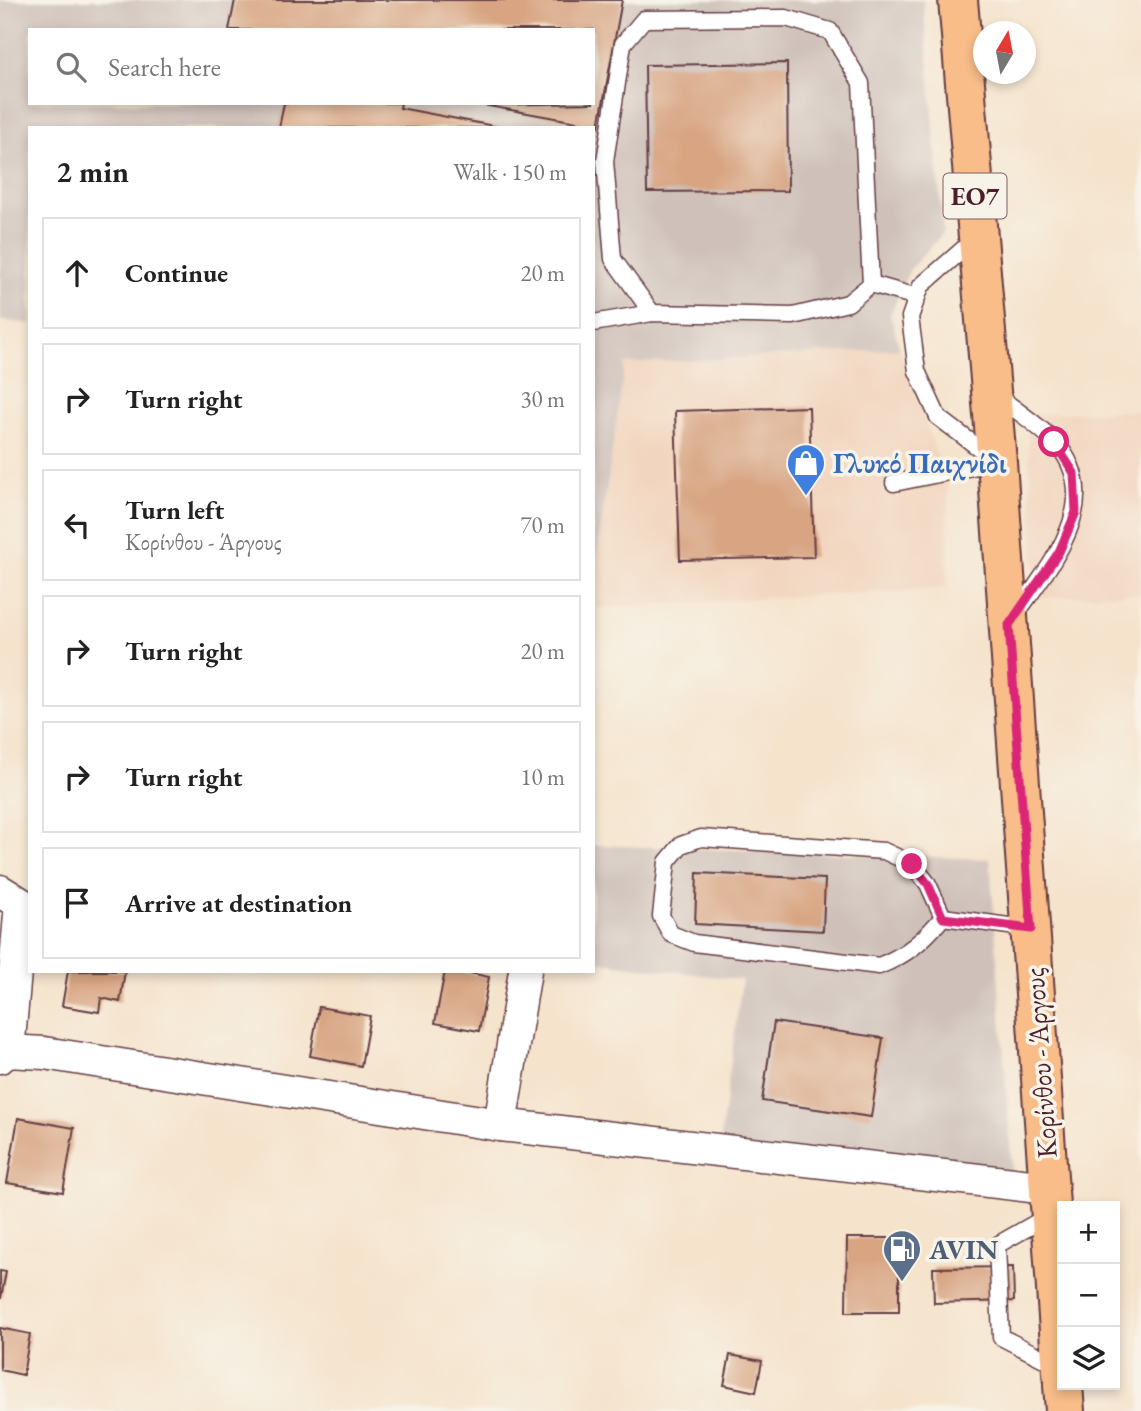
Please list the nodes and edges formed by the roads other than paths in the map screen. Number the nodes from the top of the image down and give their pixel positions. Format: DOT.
graph roads {
  1 [pos="958,0"];
  2 [pos="978,237"];
  3 [pos="871,284"];
  4 [pos="917,297"];
  5 [pos="652,313"];
  6 [pos="595,323"];
  7 [pos="991,391"];
  8 [pos="997,462"];
  9 [pos="894,483"];
  10 [pos="1009,625"];
  11 [pos="0,891"];
  12 [pos="943,918"];
  13 [pos="1031,929"];
  14 [pos="525,973"];
  15 [pos="4,1054"];
  16 [pos="500,1125"];
  17 [pos="1050,1201"];
  18 [pos="1059,1327"];
  19 [pos="1057,1368"];
  20 [pos="1063,1390"];
  21 [pos="1065,1411"];
  1 -- 2 [label="main road, Κορίνθου - Άργους / ΕΟ7"];
  2 -- 4 [label="lane"];
  2 -- 7 [label="main road, Κορίνθου - Άργους / ΕΟ7"];
  3 -- 4 [label="lane"];
  3 -- 5 [label="lane"];
  3 -- 5 [label="lane"];
  4 -- 8 [label="lane"];
  5 -- 6 [label="lane"];
  7 -- 8 [label="main road, Κορίνθου - Άργους / ΕΟ7"];
  7 -- 10 [label="lane"];
  8 -- 9 [label="lane"];
  8 -- 10 [label="main road, Κορίνθου - Άργους / ΕΟ7"];
  10 -- 13 [label="main road, Κορίνθου - Άργους / ΕΟ7"];
  11 -- 15 [label="street"];
  12 -- 12 [label="lane"];
  12 -- 13 [label="lane"];
  13 -- 17 [label="main road, Κορίνθου - Άργους / ΕΟ7"];
  14 -- 16 [label="street"];
  15 -- 16 [label="street"];
  16 -- 17 [label="street"];
  17 -- 18 [label="main road, Κορίνθου - Άργους / ΕΟ7"];
  17 -- 19 [label="lane"];
  20 -- 21 [label="main road"];
}
